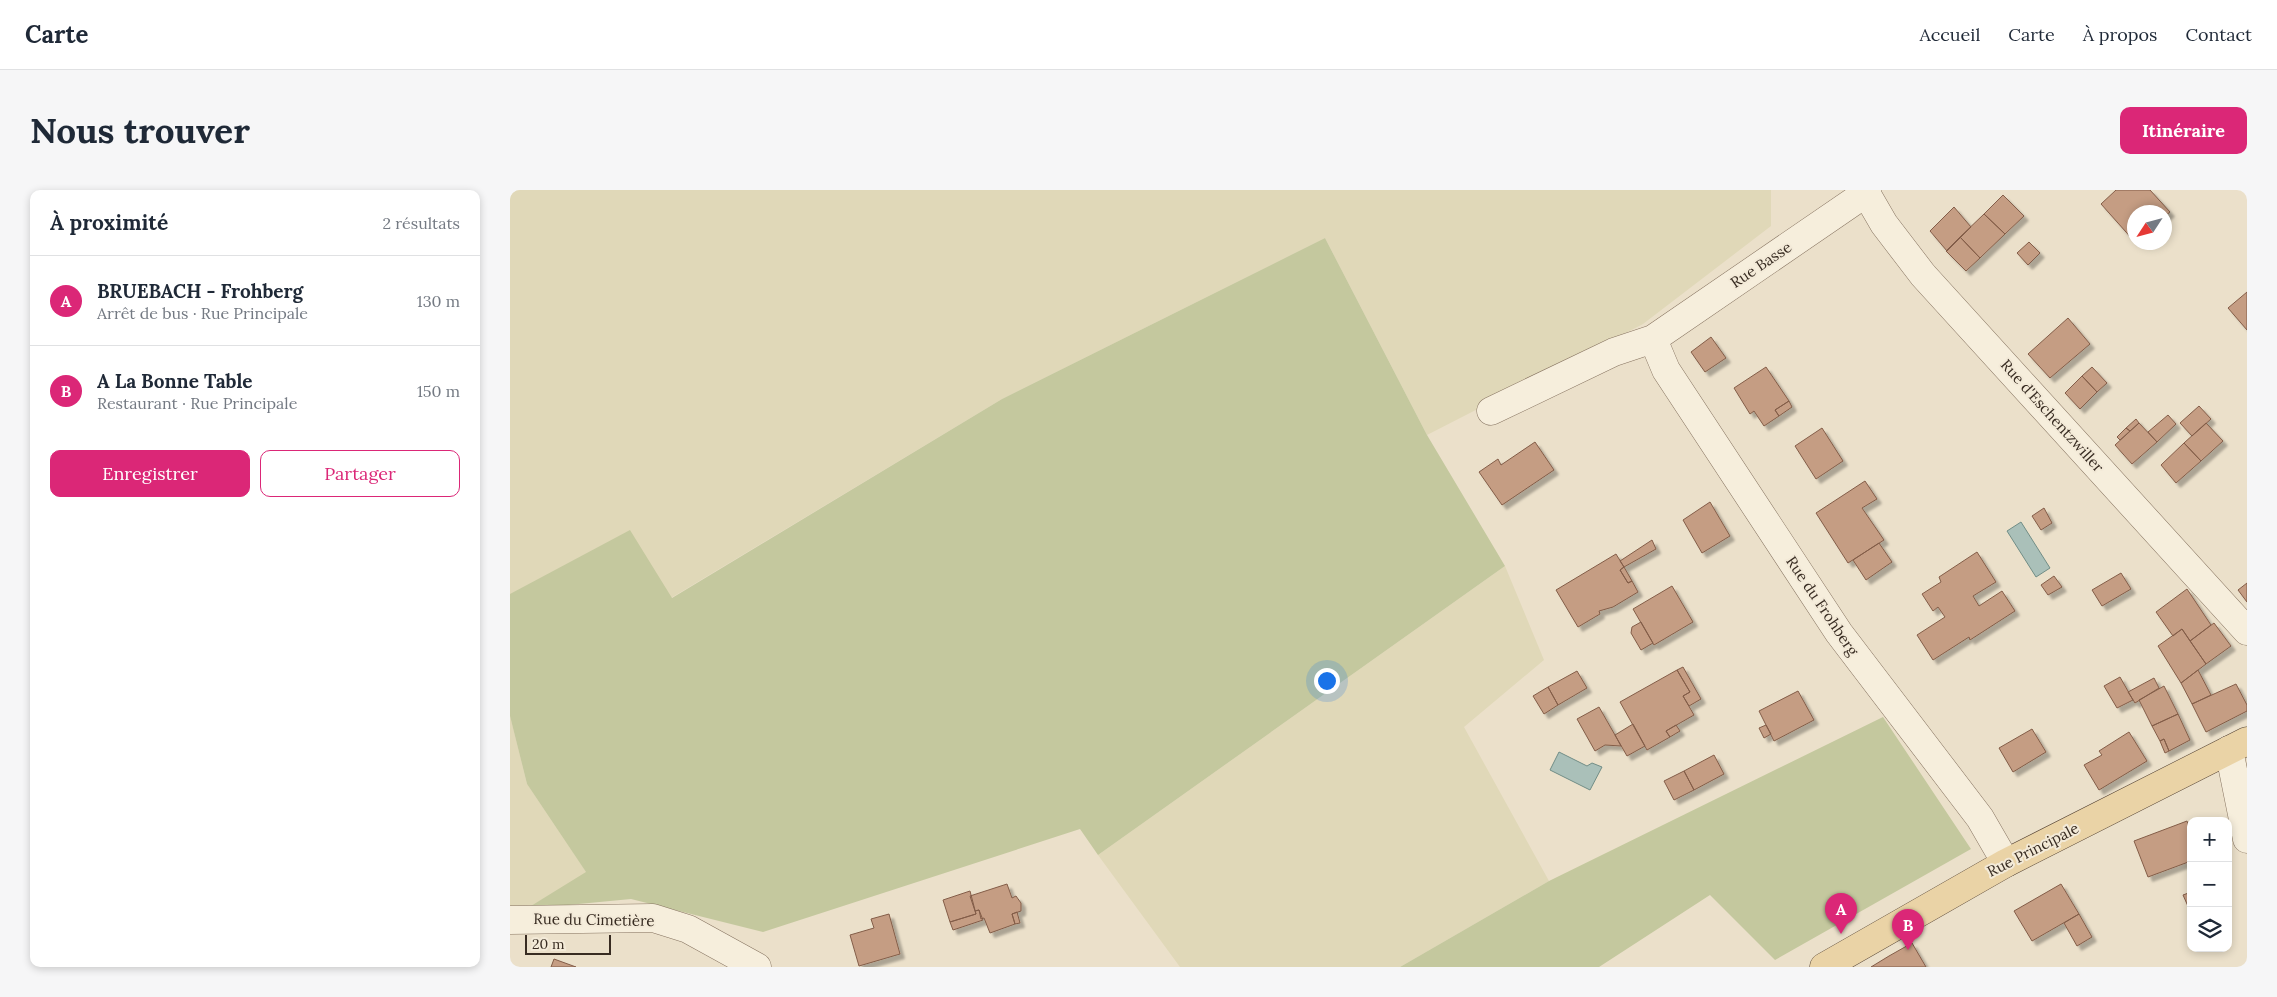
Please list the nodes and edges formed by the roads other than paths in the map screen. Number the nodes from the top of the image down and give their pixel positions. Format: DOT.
graph roads {
  1 [pos="1867,192"];
  2 [pos="1653,339"];
  3 [pos="1491,411"];
  4 [pos="2247,631"];
  5 [pos="2238,746"];
  6 [pos="2247,839"];
  7 [pos="2006,863"];
  8 [pos="510,920"];
  9 [pos="757,967"];
  10 [pos="1824,967"];
  1 -- 2 [label="street, Rue Basse"];
  1 -- 4 [label="street, Rue d'Eschentzwiller"];
  2 -- 3 [label="street, Rue Basse"];
  2 -- 7 [label="street, Rue du Frohberg"];
  5 -- 6 [label="street"];
  5 -- 7 [label="main road, Rue Principale"];
  7 -- 10 [label="main road, Rue Principale"];
  8 -- 9 [label="street, Rue du Cimetière"];
}
